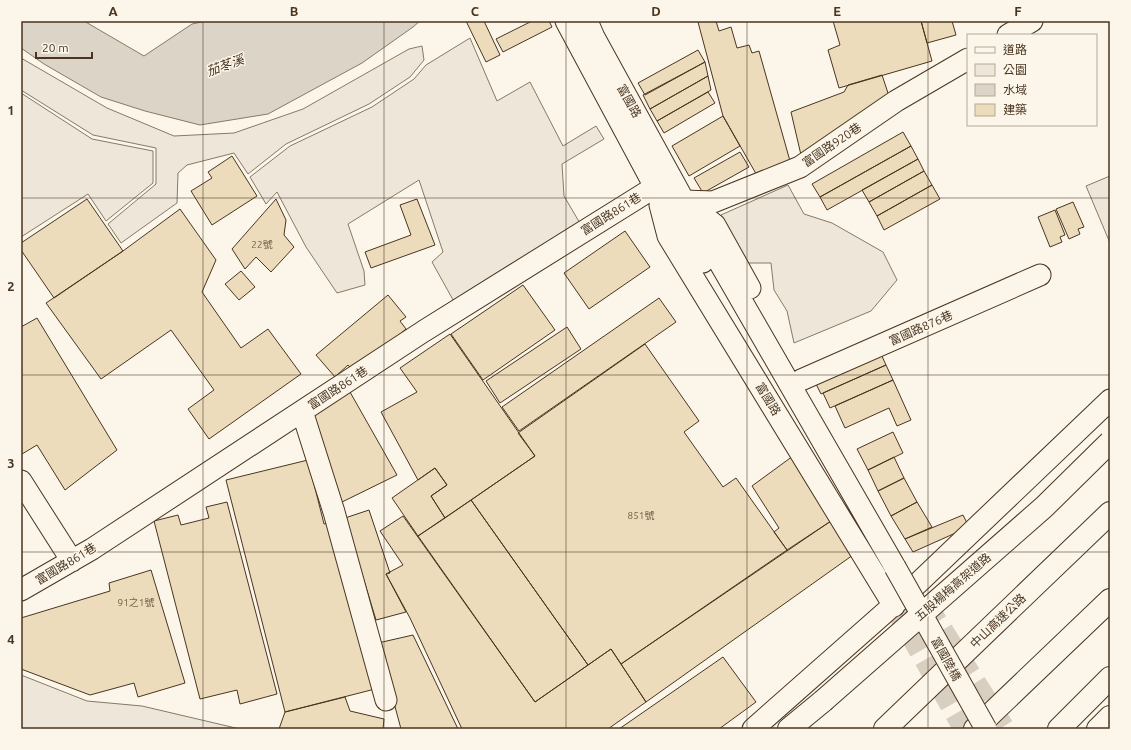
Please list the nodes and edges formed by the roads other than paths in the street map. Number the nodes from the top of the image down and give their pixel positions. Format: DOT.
graph roads {
  1 [pos="566,21"];
  2 [pos="587,21"];
  3 [pos="1032,21"];
  4 [pos="1010,34"];
  5 [pos="967,59"];
  6 [pos="655,187"];
  7 [pos="684,201"];
  8 [pos="1040,275"];
  9 [pos="801,380"];
  10 [pos="1110,400"];
  11 [pos="302,411"];
  12 [pos="1110,442"];
  13 [pos="21,482"];
  14 [pos="848,488"];
  15 [pos="1110,513"];
  16 [pos="72,561"];
  17 [pos="895,567"];
  18 [pos="915,586"];
  19 [pos="21,590"];
  20 [pos="1110,600"];
  21 [pos="894,606"];
  22 [pos="1110,678"];
  23 [pos="1016,690"];
  24 [pos="386,700"];
  25 [pos="823,701"];
  26 [pos="1110,717"];
  27 [pos="753,729"];
  28 [pos="790,729"];
  29 [pos="794,729"];
  30 [pos="885,729"];
  31 [pos="975,729"];
  32 [pos="985,729"];
  33 [pos="1059,729"];
  34 [pos="1098,729"];
  1 -- 6 [label="street, 富國路"];
  2 -- 7 [label="street, 富國路"];
  3 -- 4 [label="street"];
  5 -- 7 [label="street, 富國路920巷"];
  6 -- 7 [label="street"];
  6 -- 11 [label="street, 富國路861巷"];
  6 -- 14 [label="street, 富國路"];
  6 -- 21 [label="street, 富國路"];
  7 -- 9 [label="street, 富國路"];
  7 -- 14 [label="street, 富國路"];
  8 -- 9 [label="street, 富國路876巷"];
  9 -- 18 [label="street, 富國路"];
  10 -- 18 [label="street"];
  11 -- 16 [label="street, 富國路861巷"];
  11 -- 24 [label="street"];
  12 -- 25 [label="highway, 五股楊梅高架道路, bridge"];
  13 -- 16 [label="street"];
  14 -- 17 [label="street, 富國路"];
  15 -- 30 [label="highway, 中山高速公路"];
  16 -- 19 [label="street, 富國路861巷"];
  17 -- 32 [label="street, 富國陸橋, bridge"];
  18 -- 21 [label="street"];
  20 -- 23 [label="highway"];
  21 -- 27 [label="street"];
  22 -- 33 [label="highway"];
  23 -- 31 [label="highway"];
  23 -- 32 [label="highway"];
  25 -- 28 [label="highway"];
  25 -- 29 [label="highway, 五股楊梅高架道路"];
  26 -- 34 [label="highway"];
}
